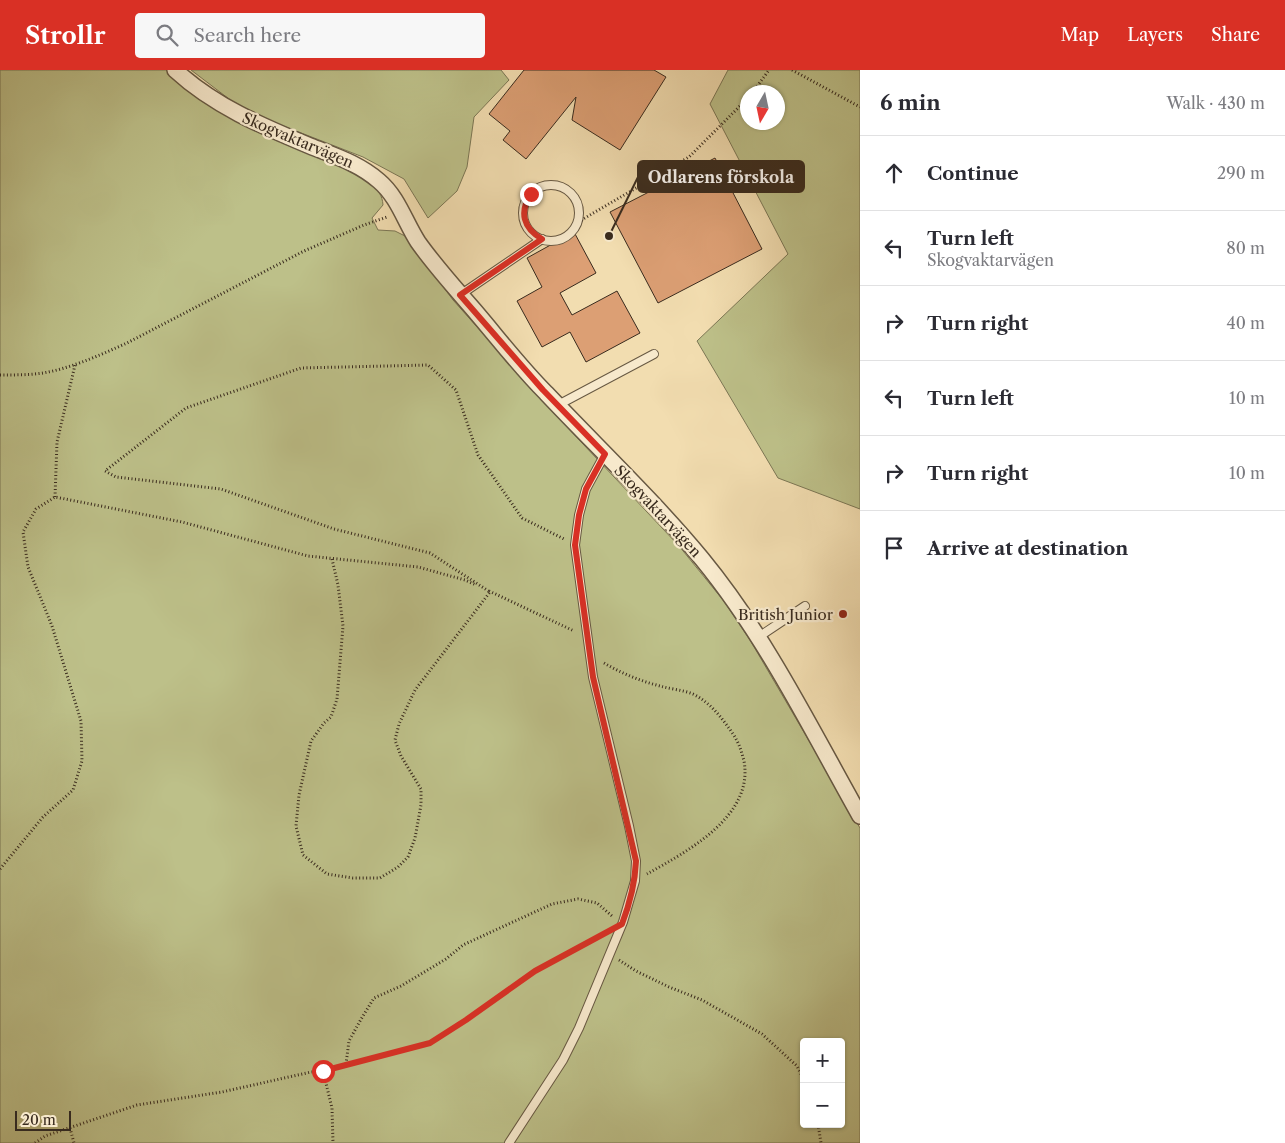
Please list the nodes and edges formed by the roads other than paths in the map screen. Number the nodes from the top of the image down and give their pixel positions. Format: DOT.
graph roads {
  1 [pos="175,70"];
  2 [pos="542,239"];
  3 [pos="460,295"];
  4 [pos="654,354"];
  5 [pos="558,405"];
  6 [pos="605,454"];
  7 [pos="805,606"];
  8 [pos="757,638"];
  9 [pos="860,816"];
  10 [pos="509,1143"];
  1 -- 3 [label="street, Skogvaktarvägen"];
  2 -- 2 [label="lane"];
  2 -- 3 [label="lane"];
  3 -- 5 [label="street, Skogvaktarvägen"];
  4 -- 5 [label="lane"];
  5 -- 6 [label="street, Skogvaktarvägen"];
  6 -- 8 [label="street, Skogvaktarvägen"];
  6 -- 10 [label="lane"];
  7 -- 8 [label="lane"];
  8 -- 9 [label="street, Skogvaktarvägen"];
}
